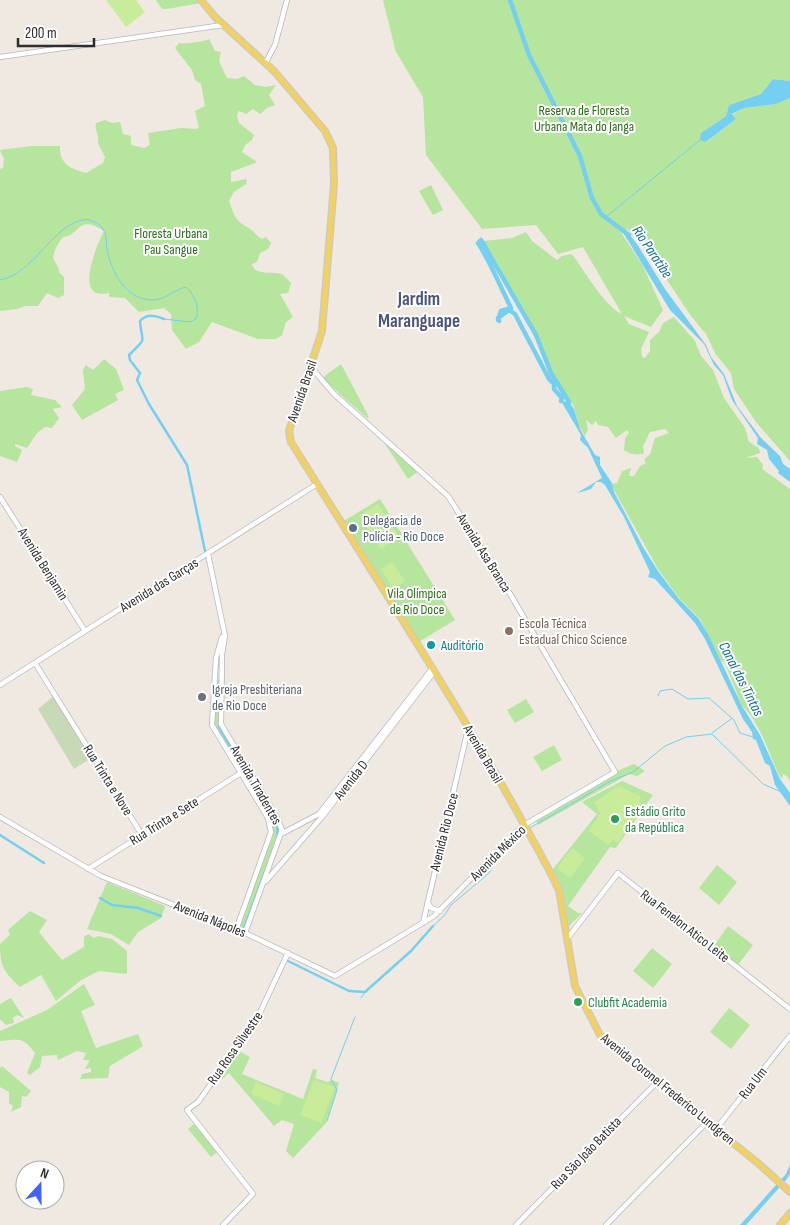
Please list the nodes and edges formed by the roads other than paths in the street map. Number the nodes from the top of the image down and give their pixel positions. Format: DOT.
graph roads {
  1 [pos="201,0"];
  2 [pos="287,0"];
  3 [pos="223,24"];
  4 [pos="0,57"];
  5 [pos="266,62"];
  6 [pos="310,366"];
  7 [pos="317,484"];
  8 [pos="0,497"];
  9 [pos="208,554"];
  10 [pos="85,631"];
  11 [pos="224,633"];
  12 [pos="220,641"];
  13 [pos="222,651"];
  14 [pos="35,663"];
  15 [pos="215,663"];
  16 [pos="222,664"];
  17 [pos="433,670"];
  18 [pos="0,685"];
  19 [pos="468,729"];
  20 [pos="466,740"];
  21 [pos="475,740"];
  22 [pos="369,755"];
  23 [pos="241,773"];
  24 [pos="612,773"];
  25 [pos="0,818"];
  26 [pos="526,829"];
  27 [pos="281,834"];
  28 [pos="142,835"];
  29 [pos="88,869"];
  30 [pos="264,884"];
  31 [pos="428,902"];
  32 [pos="440,911"];
  33 [pos="423,923"];
  34 [pos="418,927"];
  35 [pos="565,928"];
  36 [pos="236,930"];
  37 [pos="574,930"];
  38 [pos="246,933"];
  39 [pos="567,939"];
  40 [pos="286,957"];
  41 [pos="790,1009"];
  42 [pos="790,1036"];
  43 [pos="657,1082"];
  44 [pos="707,1122"];
  45 [pos="716,1129"];
  46 [pos="248,1188"];
  47 [pos="258,1190"];
  48 [pos="790,1192"];
  49 [pos="790,1213"];
  50 [pos="223,1225"];
  51 [pos="516,1225"];
  52 [pos="606,1225"];
  53 [pos="780,1225"];
  1 -- 3 [label="main road, Avenida Brasil"];
  2 -- 5 [label="street"];
  3 -- 4 [label="street"];
  3 -- 5 [label="main road, Avenida Brasil"];
  5 -- 6 [label="main road, Avenida Brasil"];
  6 -- 7 [label="main road, Avenida Brasil"];
  6 -- 24 [label="street, Avenida Asa Branca"];
  7 -- 9 [label="street, Avenida das Garças"];
  7 -- 17 [label="main road, Avenida Brasil"];
  8 -- 10 [label="street, Avenida Benjamin"];
  9 -- 10 [label="street, Avenida das Garças"];
  9 -- 11 [label="street, Avenida Tiradentes"];
  10 -- 14 [label="street, Avenida das Garças"];
  11 -- 12 [label="street, Avenida Tiradentes"];
  11 -- 13 [label="street, Avenida Tiradentes"];
  12 -- 13 [label="street"];
  12 -- 15 [label="street, Avenida Tiradentes"];
  13 -- 16 [label="street, Avenida Tiradentes"];
  14 -- 18 [label="street, Avenida das Garças"];
  14 -- 28 [label="street, Rua Trinta e Nove"];
  15 -- 16 [label="street"];
  15 -- 23 [label="street, Avenida Tiradentes"];
  16 -- 27 [label="street, Avenida Tiradentes"];
  17 -- 19 [label="main road, Avenida Brasil"];
  17 -- 22 [label="street, Avenida D"];
  19 -- 20 [label="street, Avenida Rio Doce"];
  19 -- 21 [label="main road, Avenida Brasil"];
  20 -- 21 [label="street"];
  20 -- 31 [label="street, Avenida Rio Doce"];
  21 -- 26 [label="main road, Avenida Brasil"];
  22 -- 27 [label="street, Avenida D"];
  22 -- 30 [label="street, Avenida D"];
  23 -- 28 [label="street, Rua Trinta e Sete"];
  23 -- 36 [label="street, Avenida Tiradentes"];
  24 -- 26 [label="street, Avenida México"];
  25 -- 29 [label="street, Avenida Nápoles"];
  26 -- 32 [label="street, Avenida México"];
  26 -- 35 [label="main road, Avenida Coronel Frederico Lundgren"];
  27 -- 30 [label="street, Avenida Tiradentes"];
  28 -- 29 [label="street, Rua Trinta e Sete"];
  29 -- 36 [label="street, Avenida Nápoles"];
  30 -- 38 [label="street, Avenida Tiradentes"];
  31 -- 32 [label="street"];
  31 -- 33 [label="street, Avenida Rio Doce"];
  32 -- 33 [label="street, Avenida México"];
  33 -- 34 [label="street, Avenida México"];
  34 -- 40 [label="street, Avenida Nápoles"];
  35 -- 37 [label="main road"];
  35 -- 39 [label="main road, Avenida Coronel Frederico Lundgren"];
  36 -- 38 [label="street, Avenida Nápoles"];
  37 -- 39 [label="street"];
  37 -- 41 [label="street, Rua Fenelon Atico Leite"];
  38 -- 40 [label="street, Avenida Nápoles"];
  39 -- 43 [label="main road, Avenida Coronel Frederico Lundgren"];
  40 -- 46 [label="street, Rua Rosa Silvestre"];
  42 -- 45 [label="street, Rua Um"];
  43 -- 44 [label="main road, Avenida Coronel Frederico Lundgren"];
  43 -- 51 [label="street, Rua São João Batista"];
  44 -- 45 [label="main road, Avenida Coronel Frederico Lundgren"];
  44 -- 52 [label="street"];
  45 -- 48 [label="main road, Avenida Coronel Frederico Lundgren"];
  46 -- 47 [label="street"];
  46 -- 50 [label="street"];
  49 -- 53 [label="main road"];
}
